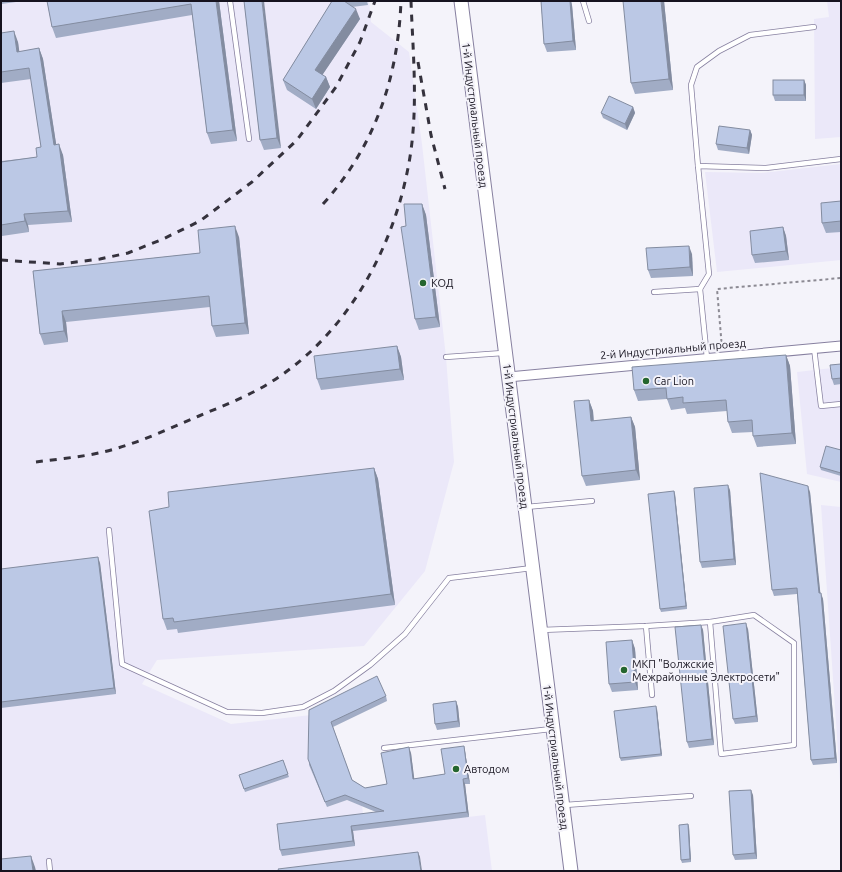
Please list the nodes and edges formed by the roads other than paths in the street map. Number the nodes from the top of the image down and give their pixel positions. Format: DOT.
graph roads {
  1 [pos="230,1"];
  2 [pos="461,1"];
  3 [pos="583,1"];
  4 [pos="589,21"];
  5 [pos="814,27"];
  6 [pos="249,139"];
  7 [pos="841,159"];
  8 [pos="698,166"];
  9 [pos="700,289"];
  10 [pos="654,292"];
  11 [pos="841,346"];
  12 [pos="814,348"];
  13 [pos="505,353"];
  14 [pos="446,357"];
  15 [pos="707,358"];
  16 [pos="508,377"];
  17 [pos="841,404"];
  18 [pos="592,501"];
  19 [pos="524,507"];
  20 [pos="109,530"];
  21 [pos="532,568"];
  22 [pos="710,622"];
  23 [pos="646,626"];
  24 [pos="540,630"];
  25 [pos="652,695"];
  26 [pos="553,729"];
  27 [pos="384,748"];
  28 [pos="691,796"];
  29 [pos="562,806"];
  30 [pos="49,861"];
  31 [pos="50,871"];
  32 [pos="571,871"];
  1 -- 6 [label="lane"];
  2 -- 13 [label="street, 1-й Индустриальный проезд"];
  3 -- 4 [label="lane"];
  5 -- 8 [label="lane"];
  7 -- 8 [label="lane"];
  8 -- 9 [label="lane"];
  9 -- 10 [label="lane"];
  9 -- 15 [label="lane"];
  11 -- 12 [label="street, 2-й Индустриальный проезд"];
  12 -- 15 [label="street, 2-й Индустриальный проезд"];
  12 -- 17 [label="lane"];
  13 -- 14 [label="lane"];
  13 -- 16 [label="street, 1-й Индустриальный проезд"];
  15 -- 16 [label="street, 2-й Индустриальный проезд"];
  16 -- 19 [label="street, 1-й Индустриальный проезд"];
  18 -- 19 [label="lane"];
  19 -- 21 [label="street, 1-й Индустриальный проезд"];
  20 -- 21 [label="lane"];
  21 -- 24 [label="street, 1-й Индустриальный проезд"];
  22 -- 22 [label="lane"];
  22 -- 23 [label="lane"];
  23 -- 24 [label="lane"];
  23 -- 25 [label="lane"];
  24 -- 26 [label="street, 1-й Индустриальный проезд"];
  26 -- 27 [label="lane"];
  26 -- 29 [label="street, 1-й Индустриальный проезд"];
  28 -- 29 [label="lane"];
  29 -- 32 [label="street, 1-й Индустриальный проезд"];
  30 -- 31 [label="lane"];
}
